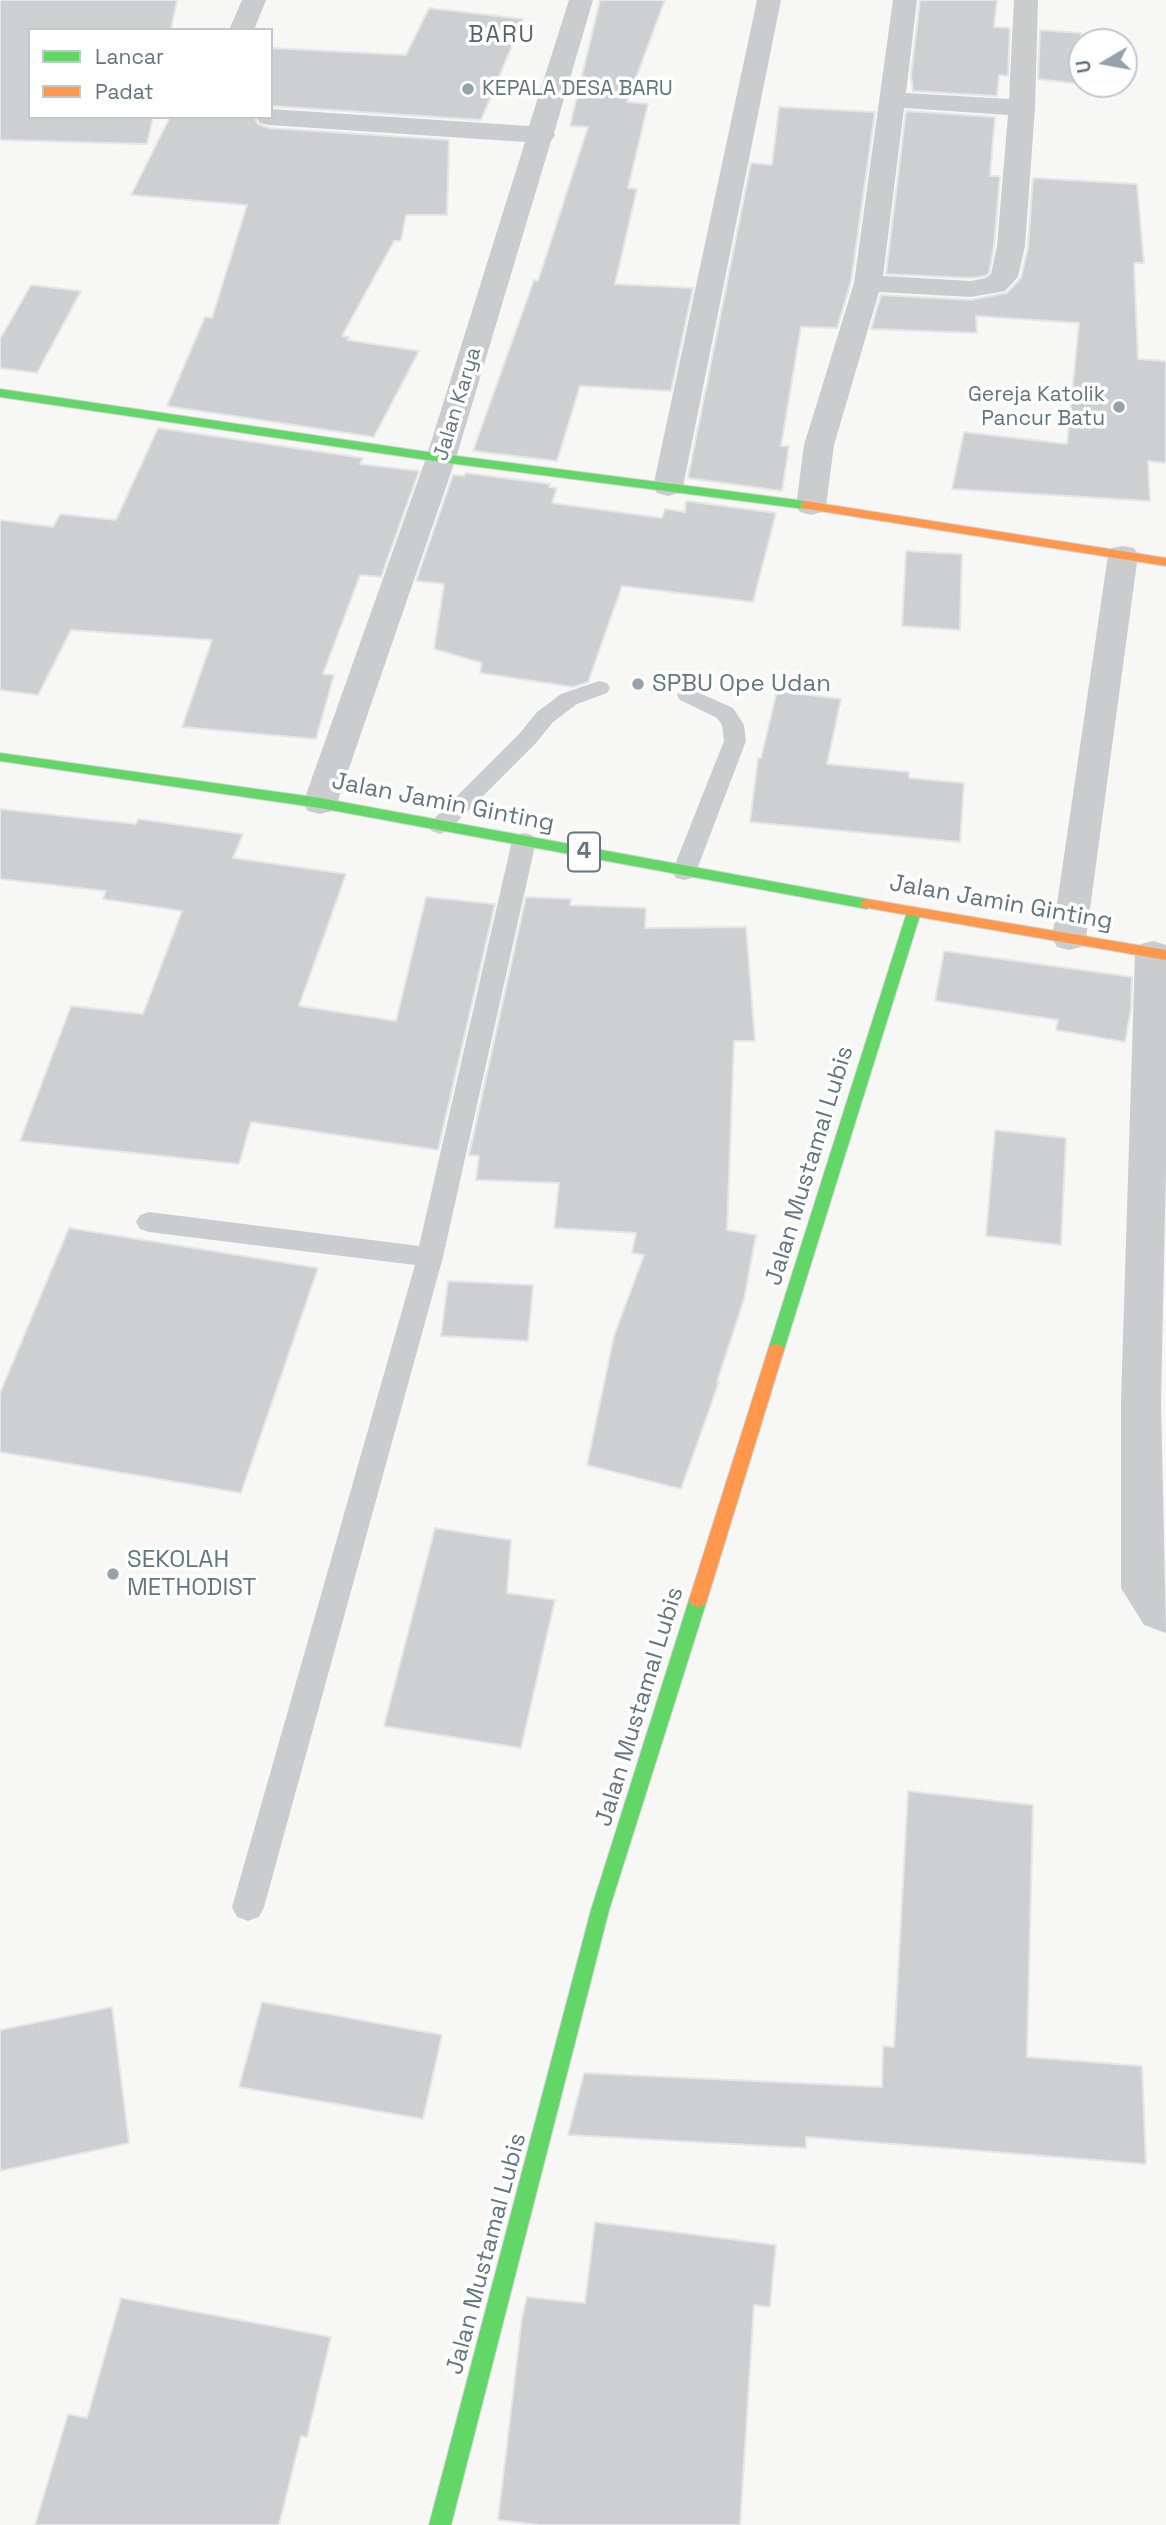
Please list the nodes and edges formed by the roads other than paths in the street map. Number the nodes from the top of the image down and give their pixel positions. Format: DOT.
graph roads {
  1 [pos="254,0"];
  2 [pos="581,0"];
  3 [pos="769,0"];
  4 [pos="905,0"];
  5 [pos="1026,0"];
  6 [pos="242,28"];
  7 [pos="892,100"];
  8 [pos="1022,108"];
  9 [pos="273,117"];
  10 [pos="542,135"];
  11 [pos="868,283"];
  12 [pos="0,393"];
  13 [pos="442,458"];
  14 [pos="668,487"];
  15 [pos="811,506"];
  16 [pos="1123,555"];
  17 [pos="1166,562"];
  18 [pos="599,688"];
  19 [pos="688,695"];
  20 [pos="0,757"];
  21 [pos="320,803"];
  22 [pos="440,826"];
  23 [pos="524,841"];
  24 [pos="684,872"];
  25 [pos="914,912"];
  26 [pos="1069,938"];
  27 [pos="1159,954"];
  28 [pos="149,1222"];
  29 [pos="430,1257"];
  30 [pos="1166,1615"];
  31 [pos="248,1907"];
  32 [pos="440,2525"];
  1 -- 6 [label="street"];
  2 -- 10 [label="street, Jalan Karya"];
  3 -- 14 [label="street"];
  4 -- 7 [label="street"];
  5 -- 8 [label="street"];
  7 -- 8 [label="street"];
  7 -- 11 [label="street"];
  8 -- 11 [label="street"];
  9 -- 10 [label="street"];
  10 -- 13 [label="street, Jalan Karya"];
  11 -- 15 [label="street"];
  12 -- 13 [label="main road"];
  13 -- 14 [label="main road"];
  13 -- 21 [label="street, Jalan Karya"];
  14 -- 15 [label="main road"];
  15 -- 16 [label="main road"];
  16 -- 17 [label="main road"];
  16 -- 26 [label="street"];
  18 -- 22 [label="lane"];
  19 -- 24 [label="lane"];
  20 -- 21 [label="main road, Jalan Jamin Ginting / 4"];
  21 -- 22 [label="main road, Jalan Jamin Ginting / 4"];
  22 -- 23 [label="main road, Jalan Jamin Ginting / 4"];
  23 -- 24 [label="main road, Jalan Jamin Ginting / 4"];
  23 -- 29 [label="lane"];
  24 -- 25 [label="main road, Jalan Jamin Ginting / 4"];
  25 -- 26 [label="main road, Jalan Jamin Ginting / 4"];
  25 -- 32 [label="main road, Jalan Mustamal Lubis"];
  26 -- 27 [label="main road, Jalan Jamin Ginting / 4"];
  27 -- 30 [label="street"];
  28 -- 29 [label="lane"];
  29 -- 31 [label="lane"];
}
